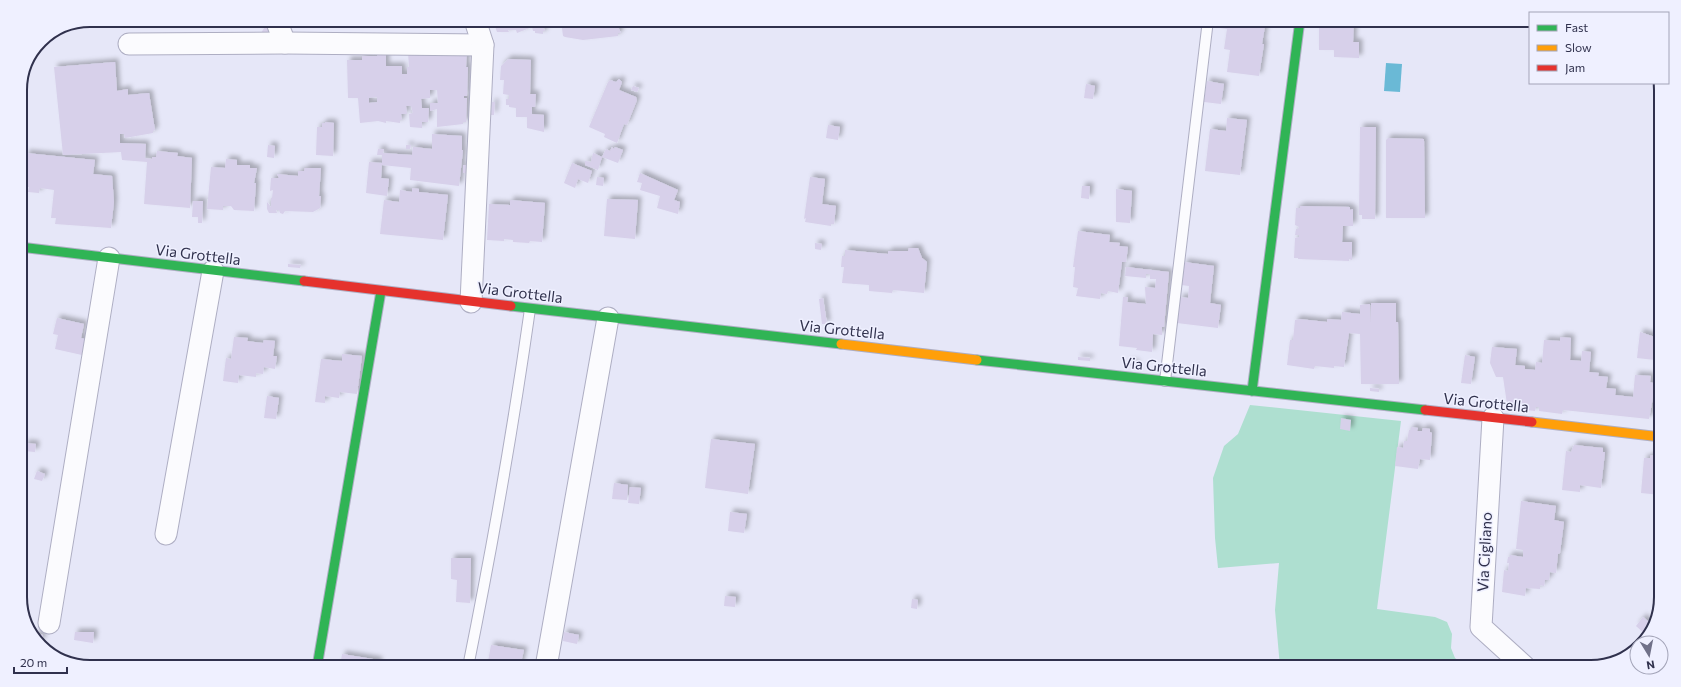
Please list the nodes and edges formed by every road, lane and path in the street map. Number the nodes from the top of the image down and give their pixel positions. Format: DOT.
graph roads {
  1 [pos="279,27"];
  2 [pos="477,27"];
  3 [pos="1207,27"];
  4 [pos="1299,27"];
  5 [pos="285,43"];
  6 [pos="128,44"];
  7 [pos="483,45"];
  8 [pos="27,248"];
  9 [pos="109,258"];
  10 [pos="213,270"];
  11 [pos="380,291"];
  12 [pos="471,302"];
  13 [pos="530,309"];
  14 [pos="608,318"];
  15 [pos="1165,381"];
  16 [pos="1252,391"];
  17 [pos="1493,418"];
  18 [pos="1654,436"];
  19 [pos="166,534"];
  20 [pos="49,623"];
  21 [pos="318,660"];
  22 [pos="469,660"];
  23 [pos="547,660"];
  24 [pos="1517,660"];
  1 -- 5 [label="street"];
  2 -- 7 [label="street"];
  3 -- 15 [label="lane"];
  4 -- 16 [label="street"];
  5 -- 6 [label="street"];
  5 -- 7 [label="street"];
  7 -- 12 [label="street"];
  8 -- 9 [label="street, Via Grottella"];
  9 -- 10 [label="street, Via Grottella"];
  9 -- 20 [label="street"];
  10 -- 11 [label="street, Via Grottella"];
  10 -- 19 [label="street"];
  11 -- 12 [label="street, Via Grottella"];
  11 -- 21 [label="street"];
  12 -- 13 [label="street, Via Grottella"];
  13 -- 14 [label="street, Via Grottella"];
  13 -- 22 [label="lane"];
  14 -- 15 [label="street, Via Grottella"];
  14 -- 23 [label="street"];
  15 -- 16 [label="street, Via Grottella"];
  16 -- 17 [label="street, Via Grottella"];
  17 -- 18 [label="street, Via Grottella"];
  17 -- 24 [label="street, Via Cigliano"];
}
